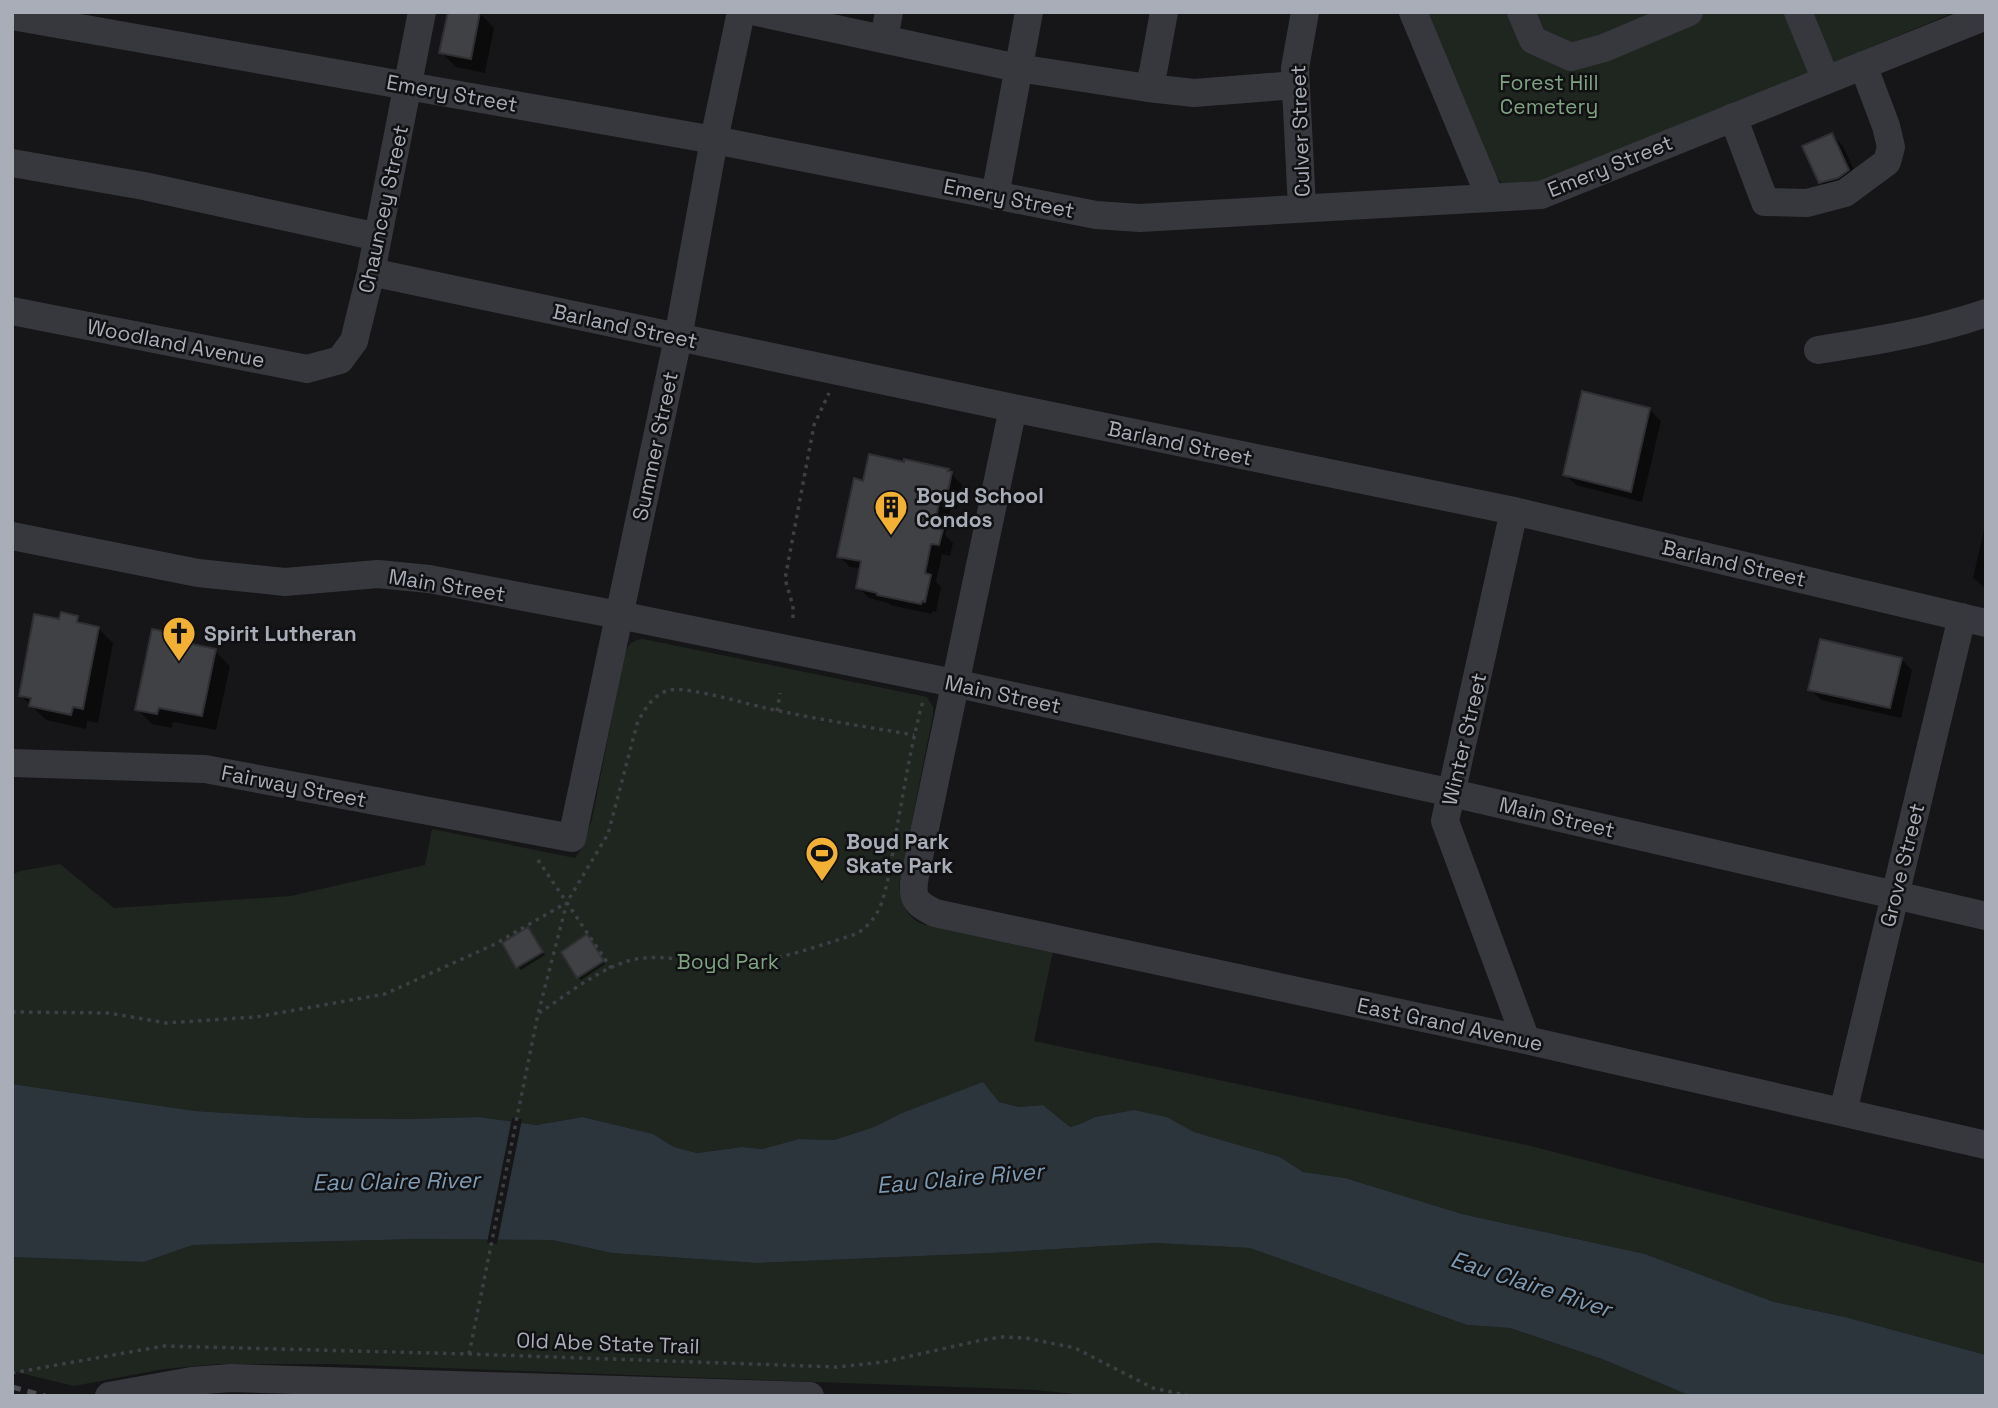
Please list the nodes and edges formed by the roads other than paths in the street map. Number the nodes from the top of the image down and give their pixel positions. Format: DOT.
graph roads {
  1 [pos="422,12"];
  2 [pos="741,12"];
  3 [pos="757,12"];
  4 [pos="1029,12"];
  5 [pos="1164,12"];
  6 [pos="1305,12"];
  7 [pos="1413,12"];
  8 [pos="1521,12"];
  9 [pos="1689,12"];
  10 [pos="1798,12"];
  11 [pos="12,16"];
  12 [pos="1986,16"];
  13 [pos="887,26"];
  14 [pos="1863,65"];
  15 [pos="1018,68"];
  16 [pos="1826,80"];
  17 [pos="408,85"];
  18 [pos="1296,85"];
  19 [pos="1148,88"];
  20 [pos="1733,117"];
  21 [pos="714,140"];
  22 [pos="12,163"];
  23 [pos="995,196"];
  24 [pos="1490,197"];
  25 [pos="1302,208"];
  26 [pos="378,237"];
  27 [pos="371,272"];
  28 [pos="12,311"];
  29 [pos="1986,313"];
  30 [pos="678,338"];
  31 [pos="1818,349"];
  32 [pos="340,360"];
  33 [pos="1013,408"];
  34 [pos="1514,511"];
  35 [pos="12,536"];
  36 [pos="619,614"];
  37 [pos="1974,620"];
  38 [pos="954,682"];
  39 [pos="12,763"];
  40 [pos="1452,793"];
  41 [pos="572,838"];
  42 [pos="1894,894"];
  43 [pos="1986,916"];
  44 [pos="1526,1040"];
  45 [pos="1843,1112"];
  46 [pos="1986,1146"];
  47 [pos="602,1392"];
  48 [pos="109,1396"];
  49 [pos="810,1396"];
  1 -- 17 [label="street, Chauncey Street"];
  2 -- 21 [label="street, Summer Street"];
  3 -- 13 [label="street"];
  4 -- 15 [label="street"];
  5 -- 19 [label="street"];
  6 -- 18 [label="street, Culver Street"];
  7 -- 24 [label="street"];
  8 -- 9 [label="street"];
  10 -- 16 [label="street"];
  11 -- 17 [label="street, Emery Street"];
  12 -- 14 [label="street, Emery Street"];
  13 -- 15 [label="street"];
  14 -- 16 [label="street, Emery Street"];
  14 -- 20 [label="street"];
  15 -- 19 [label="street"];
  15 -- 23 [label="street"];
  16 -- 20 [label="street, Emery Street"];
  17 -- 21 [label="street, Emery Street"];
  17 -- 26 [label="street, Chauncey Street"];
  18 -- 19 [label="street"];
  18 -- 25 [label="street, Culver Street"];
  20 -- 24 [label="street, Emery Street"];
  21 -- 23 [label="street, Emery Street"];
  21 -- 30 [label="street, Summer Street"];
  22 -- 26 [label="street"];
  23 -- 25 [label="street, Emery Street"];
  24 -- 25 [label="street, Emery Street"];
  26 -- 27 [label="street, Chauncey Street"];
  27 -- 30 [label="street, Barland Street"];
  27 -- 32 [label="street, Chauncey Street"];
  28 -- 32 [label="street, Woodland Avenue"];
  29 -- 31 [label="street"];
  30 -- 33 [label="street, Barland Street"];
  30 -- 36 [label="street, Summer Street"];
  33 -- 34 [label="street, Barland Street"];
  33 -- 38 [label="street"];
  34 -- 37 [label="street, Barland Street"];
  34 -- 40 [label="street, Winter Street"];
  35 -- 36 [label="street, Main Street"];
  36 -- 38 [label="street, Main Street"];
  36 -- 41 [label="street, Summer Street"];
  37 -- 42 [label="street, Grove Street"];
  38 -- 40 [label="street, Main Street"];
  38 -- 44 [label="street, East Grand Avenue"];
  39 -- 41 [label="street, Fairway Street"];
  40 -- 42 [label="street, Main Street"];
  40 -- 44 [label="street, Winter Street"];
  42 -- 43 [label="street, Main Street"];
  42 -- 45 [label="street, Grove Street"];
  44 -- 45 [label="street, East Grand Avenue"];
  45 -- 46 [label="street, East Grand Avenue"];
  47 -- 48 [label="street"];
  47 -- 49 [label="street"];
}
